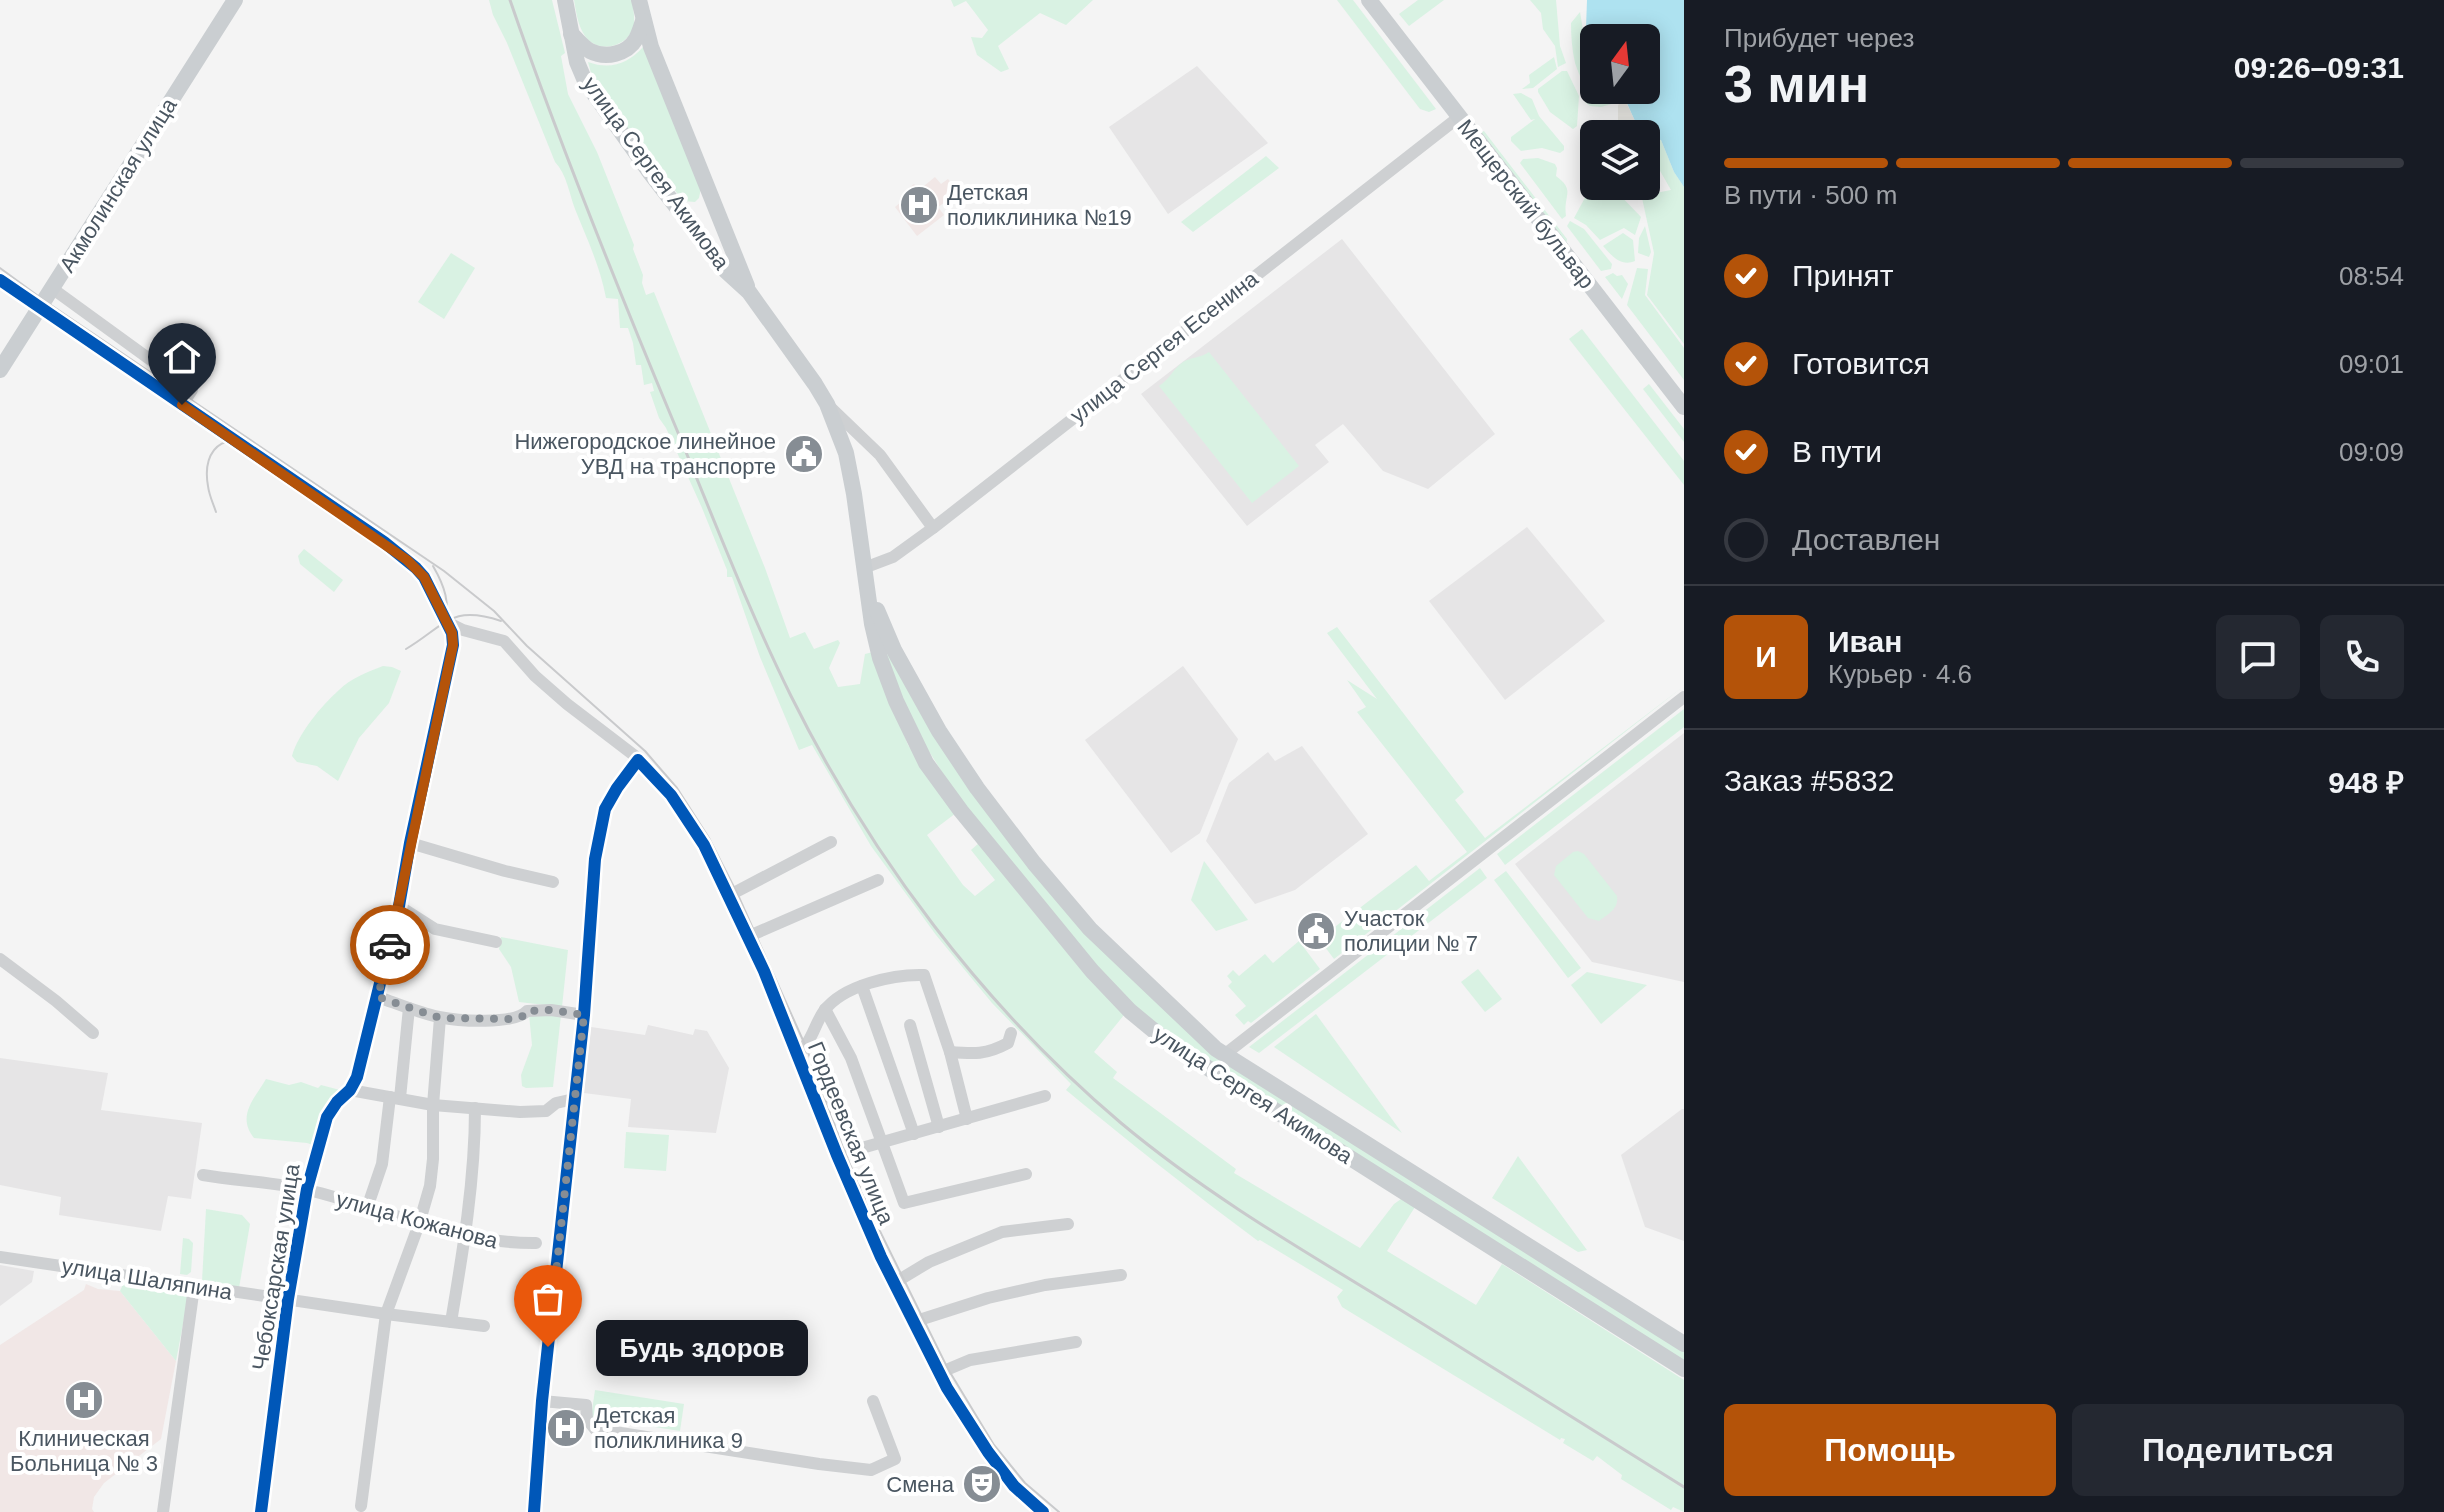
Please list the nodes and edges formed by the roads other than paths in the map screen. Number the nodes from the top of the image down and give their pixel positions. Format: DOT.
graph roads {
  1 [pos="235,0"];
  2 [pos="565,0"];
  3 [pos="639,0"];
  4 [pos="1369,0"];
  5 [pos="643,21"];
  6 [pos="571,34"];
  7 [pos="1459,117"];
  8 [pos="711,196"];
  9 [pos="681,212"];
  10 [pos="0,280"];
  11 [pos="53,289"];
  12 [pos="749,292"];
  13 [pos="40,309"];
  14 [pos="0,370"];
  15 [pos="827,404"];
  16 [pos="182,405"];
  17 [pos="1684,407"];
  18 [pos="933,528"];
  19 [pos="864,568"];
  20 [pos="445,621"];
  21 [pos="887,652"];
  22 [pos="1684,697"];
  23 [pos="637,758"];
  24 [pos="831,842"];
  25 [pos="410,843"];
  26 [pos="878,880"];
  27 [pos="553,882"];
  28 [pos="728,896"];
  29 [pos="399,906"];
  30 [pos="747,937"];
  31 [pos="496,942"];
  32 [pos="0,959"];
  33 [pos="862,986"];
  34 [pos="378,997"];
  35 [pos="409,1008"];
  36 [pos="825,1009"];
  37 [pos="584,1015"];
  38 [pos="440,1018"];
  39 [pos="910,1025"];
  40 [pos="93,1033"];
  41 [pos="1011,1033"];
  42 [pos="950,1052"];
  43 [pos="797,1054"];
  44 [pos="1224,1055"];
  45 [pos="350,1090"];
  46 [pos="1045,1096"];
  47 [pos="395,1097"];
  48 [pos="574,1099"];
  49 [pos="433,1105"];
  50 [pos="475,1108"];
  51 [pos="967,1119"];
  52 [pos="939,1127"];
  53 [pos="914,1134"];
  54 [pos="881,1144"];
  55 [pos="837,1155"];
  56 [pos="1026,1174"];
  57 [pos="203,1175"];
  58 [pos="307,1189"];
  59 [pos="367,1208"];
  60 [pos="419,1224"];
  61 [pos="1068,1224"];
  62 [pos="466,1235"];
  63 [pos="536,1243"];
  64 [pos="0,1257"];
  65 [pos="1121,1275"];
  66 [pos="894,1283"];
  67 [pos="194,1287"];
  68 [pos="288,1299"];
  69 [pos="386,1314"];
  70 [pos="451,1322"];
  71 [pos="913,1322"];
  72 [pos="484,1326"];
  73 [pos="1076,1342"];
  74 [pos="1684,1344"];
  75 [pos="1684,1369"];
  76 [pos="939,1373"];
  77 [pos="542,1401"];
  78 [pos="873,1401"];
  79 [pos="361,1506"];
  80 [pos="1038,1508"];
  81 [pos="163,1512"];
  82 [pos="261,1512"];
  83 [pos="534,1512"];
  84 [pos="1020,1512"];
  1 -- 11 [label="main road, Акмолинская улица"];
  2 -- 6 [label="main road, улица Сергея Акимова"];
  3 -- 5 [label="main road, улица Сергея Акимова"];
  4 -- 7 [label="main road, Мещерский бульвар"];
  5 -- 6 [label="main road"];
  5 -- 8 [label="main road, улица Сергея Акимова"];
  6 -- 9 [label="main road, улица Сергея Акимова"];
  7 -- 17 [label="main road, Мещерский бульвар"];
  7 -- 18 [label="street, улица Сергея Есенина"];
  8 -- 9 [label="main road"];
  8 -- 12 [label="main road, улица Сергея Акимова"];
  9 -- 12 [label="main road, улица Сергея Акимова"];
  10 -- 13 [label="street, Чебоксарская улица"];
  11 -- 13 [label="main road, Акмолинская улица"];
  11 -- 16 [label="street"];
  12 -- 15 [label="main road, улица Сергея Акимова"];
  13 -- 14 [label="main road, Акмолинская улица"];
  13 -- 16 [label="street, Чебоксарская улица"];
  15 -- 18 [label="street"];
  15 -- 19 [label="main road, улица Сергея Акимова"];
  16 -- 20 [label="street, Чебоксарская улица"];
  18 -- 19 [label="street, улица Сергея Есенина"];
  19 -- 21 [label="main road, улица Сергея Акимова"];
  20 -- 23 [label="street, Гордеевская улица"];
  20 -- 25 [label="street, Чебоксарская улица"];
  21 -- 44 [label="main road, улица Сергея Акимова"];
  21 -- 75 [label="main road, улица Сергея Акимова"];
  22 -- 44 [label="street"];
  23 -- 28 [label="street, Гордеевская улица"];
  23 -- 37 [label="street"];
  24 -- 28 [label="street"];
  25 -- 27 [label="street"];
  25 -- 29 [label="street, Чебоксарская улица"];
  26 -- 30 [label="street"];
  28 -- 30 [label="street, Гордеевская улица"];
  29 -- 31 [label="street"];
  29 -- 34 [label="street, Чебоксарская улица"];
  30 -- 43 [label="street, Гордеевская улица"];
  32 -- 40 [label="street"];
  33 -- 36 [label="street"];
  33 -- 42 [label="street"];
  33 -- 53 [label="street"];
  34 -- 35 [label="street"];
  34 -- 45 [label="street, Чебоксарская улица"];
  35 -- 38 [label="street"];
  35 -- 47 [label="street"];
  36 -- 43 [label="street"];
  36 -- 54 [label="street"];
  37 -- 38 [label="street"];
  37 -- 48 [label="street"];
  38 -- 49 [label="street"];
  39 -- 52 [label="street"];
  41 -- 42 [label="street"];
  42 -- 51 [label="street"];
  43 -- 55 [label="street, Гордеевская улица"];
  44 -- 74 [label="main road, улица Сергея Акимова"];
  45 -- 47 [label="street"];
  45 -- 58 [label="street, Чебоксарская улица"];
  46 -- 51 [label="street"];
  47 -- 49 [label="street"];
  47 -- 59 [label="street"];
  48 -- 50 [label="street"];
  48 -- 77 [label="street"];
  49 -- 50 [label="street"];
  49 -- 60 [label="street"];
  50 -- 62 [label="street"];
  51 -- 52 [label="street"];
  52 -- 53 [label="street"];
  53 -- 54 [label="street"];
  54 -- 55 [label="street"];
  54 -- 56 [label="street"];
  55 -- 66 [label="street, Гордеевская улица"];
  57 -- 58 [label="street, улица Кожанова"];
  58 -- 59 [label="street, улица Кожанова"];
  58 -- 68 [label="street, Чебоксарская улица"];
  59 -- 60 [label="street, улица Кожанова"];
  60 -- 62 [label="street, улица Кожанова"];
  60 -- 69 [label="street"];
  61 -- 66 [label="street"];
  62 -- 63 [label="street, улица Кожанова"];
  62 -- 70 [label="street"];
  64 -- 67 [label="street, улица Шаляпина"];
  65 -- 71 [label="street"];
  66 -- 71 [label="street, Гордеевская улица"];
  67 -- 68 [label="street, улица Шаляпина"];
  67 -- 81 [label="street"];
  68 -- 69 [label="street, улица Шаляпина"];
  68 -- 82 [label="street, Чебоксарская улица"];
  69 -- 70 [label="street, улица Шаляпина"];
  69 -- 79 [label="street"];
  70 -- 72 [label="street, улица Шаляпина"];
  71 -- 76 [label="street, Гордеевская улица"];
  73 -- 76 [label="street"];
  76 -- 80 [label="street, Гордеевская улица"];
  77 -- 78 [label="street"];
  77 -- 83 [label="street"];
  80 -- 84 [label="street"];
}
